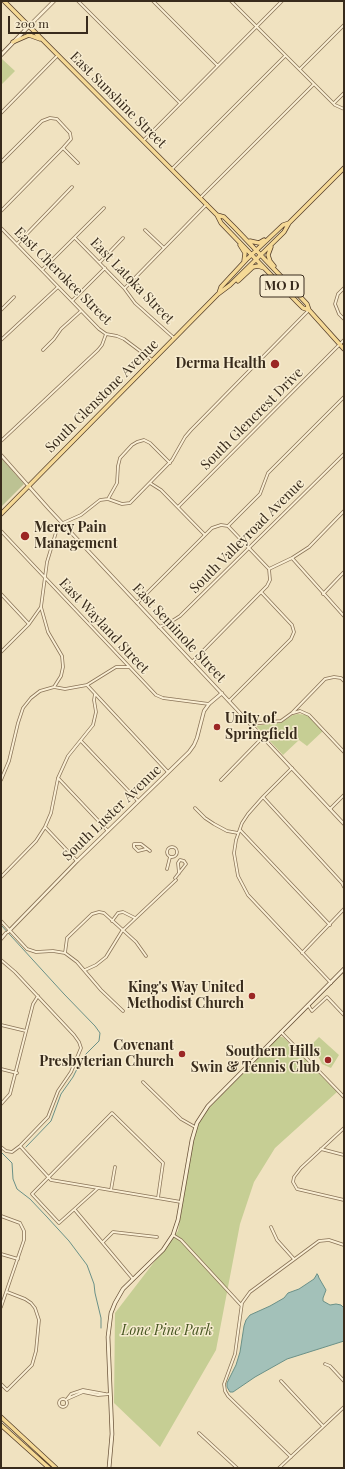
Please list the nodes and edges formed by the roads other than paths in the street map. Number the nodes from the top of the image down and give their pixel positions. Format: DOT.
graph roads {
  1 [pos="4,1"];
  2 [pos="54,1"];
  3 [pos="78,1"];
  4 [pos="153,1"];
  5 [pos="231,1"];
  6 [pos="282,1"];
  7 [pos="344,25"];
  8 [pos="29,26"];
  9 [pos="256,26"];
  10 [pos="43,40"];
  11 [pos="13,42"];
  12 [pos="1,55"];
  13 [pos="58,55"];
  14 [pos="285,56"];
  15 [pos="217,66"];
  16 [pos="299,70"];
  17 [pos="314,84"];
  18 [pos="344,93"];
  19 [pos="180,103"];
  20 [pos="334,103"];
  21 [pos="344,109"];
  22 [pos="1,113"];
  23 [pos="143,141"];
  24 [pos="63,148"];
  25 [pos="1,162"];
  26 [pos="78,163"];
  27 [pos="344,168"];
  28 [pos="172,169"];
  29 [pos="72,187"];
  30 [pos="200,198"];
  31 [pos="207,204"];
  32 [pos="104,208"];
  33 [pos="1,211"];
  34 [pos="217,215"];
  35 [pos="221,223"];
  36 [pos="288,223"];
  37 [pos="280,227"];
  38 [pos="1,228"];
  39 [pos="144,230"];
  40 [pos="75,238"];
  41 [pos="123,238"];
  42 [pos="246,240"];
  43 [pos="273,243"];
  44 [pos="17,244"];
  45 [pos="164,248"];
  46 [pos="257,250"];
  47 [pos="252,254"];
  48 [pos="261,255"];
  49 [pos="257,259"];
  50 [pos="100,262"];
  51 [pos="242,265"];
  52 [pos="105,268"];
  53 [pos="42,270"];
  54 [pos="268,272"];
  55 [pos="230,285"];
  56 [pos="58,286"];
  57 [pos="124,288"];
  58 [pos="344,288"];
  59 [pos="294,290"];
  60 [pos="218,294"];
  61 [pos="14,297"];
  62 [pos="72,302"];
  63 [pos="1,310"];
  64 [pos="81,310"];
  65 [pos="309,310"];
  66 [pos="344,319"];
  67 [pos="106,334"];
  68 [pos="174,338"];
  69 [pos="1,340"];
  70 [pos="344,341"];
  71 [pos="340,345"];
  72 [pos="344,349"];
  73 [pos="43,350"];
  74 [pos="153,361"];
  75 [pos="344,397"];
  76 [pos="1,441"];
  77 [pos="344,454"];
  78 [pos="1,455"];
  79 [pos="170,463"];
  80 [pos="150,483"];
  81 [pos="29,485"];
  82 [pos="108,499"];
  83 [pos="178,507"];
  84 [pos="344,511"];
  85 [pos="1,514"];
  86 [pos="63,523"];
  87 [pos="228,526"];
  88 [pos="1,531"];
  89 [pos="205,535"];
  90 [pos="249,549"];
  91 [pos="292,558"];
  92 [pos="269,569"];
  93 [pos="344,572"];
  94 [pos="44,577"];
  95 [pos="261,592"];
  96 [pos="1,594"];
  97 [pos="323,594"];
  98 [pos="137,603"];
  99 [pos="42,607"];
  100 [pos="344,616"];
  101 [pos="29,624"];
  102 [pos="159,626"];
  103 [pos="1,652"];
  104 [pos="192,662"];
  105 [pos="129,667"];
  106 [pos="344,681"];
  107 [pos="87,685"];
  108 [pos="54,687"];
  109 [pos="95,694"];
  110 [pos="222,694"];
  111 [pos="230,701"];
  112 [pos="209,704"];
  113 [pos="292,713"];
  114 [pos="250,724"];
  115 [pos="263,737"];
  116 [pos="81,741"];
  117 [pos="344,752"];
  118 [pos="293,768"];
  119 [pos="168,772"];
  120 [pos="58,778"];
  121 [pos="1,780"];
  122 [pos="221,780"];
  123 [pos="344,795"];
  124 [pos="263,797"];
  125 [pos="138,801"];
  126 [pos="195,808"];
  127 [pos="330,809"];
  128 [pos="344,824"];
  129 [pos="45,827"];
  130 [pos="240,830"];
  131 [pos="108,831"];
  132 [pos="238,834"];
  133 [pos="146,849"];
  134 [pos="150,850"];
  135 [pos="170,857"];
  136 [pos="77,861"];
  137 [pos="167,869"];
  138 [pos="179,873"];
  139 [pos="1,877"];
  140 [pos="344,887"];
  141 [pos="344,909"];
  142 [pos="136,918"];
  143 [pos="112,921"];
  144 [pos="1,922"];
  145 [pos="330,925"];
  146 [pos="122,930"];
  147 [pos="8,932"];
  148 [pos="1,939"];
  149 [pos="65,953"];
  150 [pos="302,953"];
  151 [pos="146,956"];
  152 [pos="1,960"];
  153 [pos="344,969"];
  154 [pos="85,970"];
  155 [pos="330,983"];
  156 [pos="38,996"];
  157 [pos="308,1005"];
  158 [pos="123,1011"];
  159 [pos="344,1015"];
  160 [pos="1,1025"];
  161 [pos="26,1031"];
  162 [pos="281,1032"];
  163 [pos="1,1069"];
  164 [pos="17,1073"];
  165 [pos="143,1082"];
  166 [pos="344,1097"];
  167 [pos="1,1104"];
  168 [pos="195,1127"];
  169 [pos="344,1128"];
  170 [pos="20,1146"];
  171 [pos="1,1147"];
  172 [pos="321,1149"];
  173 [pos="344,1155"];
  174 [pos="116,1167"];
  175 [pos="49,1178"];
  176 [pos="98,1188"];
  177 [pos="111,1190"];
  178 [pos="158,1198"];
  179 [pos="344,1200"];
  180 [pos="181,1202"];
  181 [pos="74,1210"];
  182 [pos="1,1216"];
  183 [pos="271,1227"];
  184 [pos="173,1234"];
  185 [pos="156,1237"];
  186 [pos="103,1242"];
  187 [pos="344,1244"];
  188 [pos="1,1254"];
  189 [pos="18,1259"];
  190 [pos="294,1259"];
  191 [pos="133,1279"];
  192 [pos="7,1292"];
  193 [pos="241,1305"];
  194 [pos="1,1307"];
  195 [pos="325,1364"];
  196 [pos="344,1381"];
  197 [pos="281,1382"];
  198 [pos="1,1384"];
  199 [pos="110,1394"];
  200 [pos="66,1399"];
  201 [pos="344,1407"];
  202 [pos="1,1417"];
  203 [pos="1,1425"];
  204 [pos="323,1426"];
  205 [pos="199,1433"];
  206 [pos="291,1457"];
  207 [pos="49,1468"];
  208 [pos="56,1468"];
  209 [pos="109,1468"];
  210 [pos="237,1468"];
  211 [pos="279,1468"];
  1 -- 8 [label="main road, East Sunshine Street"];
  2 -- 8 [label="street"];
  3 -- 19 [label="street"];
  4 -- 15 [label="street"];
  5 -- 9 [label="street"];
  6 -- 9 [label="street"];
  7 -- 16 [label="street"];
  8 -- 10 [label="main road, East Sunshine Street"];
  8 -- 11 [label="main road"];
  9 -- 14 [label="street"];
  9 -- 15 [label="street"];
  10 -- 11 [label="main road"];
  10 -- 13 [label="main road, East Sunshine Street"];
  11 -- 12 [label="main road"];
  13 -- 22 [label="street"];
  13 -- 23 [label="main road, East Sunshine Street"];
  14 -- 16 [label="street"];
  14 -- 28 [label="street"];
  15 -- 19 [label="street"];
  16 -- 17 [label="street"];
  17 -- 20 [label="street"];
  17 -- 30 [label="street"];
  18 -- 20 [label="street"];
  19 -- 23 [label="street"];
  20 -- 21 [label="street"];
  23 -- 28 [label="main road, East Sunshine Street"];
  24 -- 25 [label="street"];
  24 -- 26 [label="street"];
  24 -- 33 [label="street"];
  27 -- 36 [label="main road, South Glenstone Avenue"];
  28 -- 30 [label="main road, East Sunshine Street"];
  29 -- 44 [label="street"];
  30 -- 31 [label="main road, East Sunshine Street"];
  31 -- 34 [label="main road, East Sunshine Street"];
  31 -- 45 [label="street"];
  32 -- 40 [label="street"];
  34 -- 35 [label="main road, East Sunshine Street"];
  34 -- 42 [label="main road, East Sunshine Street"];
  35 -- 47 [label="main road, East Sunshine Street"];
  35 -- 51 [label="main road"];
  36 -- 37 [label="main road, South Glenstone Avenue"];
  36 -- 43 [label="main road, South Glenstone Avenue"];
  37 -- 42 [label="main road"];
  37 -- 46 [label="main road, South Glenstone Avenue"];
  38 -- 44 [label="street, East Cherokee Street"];
  39 -- 45 [label="street"];
  40 -- 50 [label="street, East Latoka Street"];
  40 -- 53 [label="street"];
  41 -- 50 [label="street"];
  42 -- 46 [label="main road, East Sunshine Street"];
  43 -- 48 [label="main road, South Glenstone Avenue"];
  43 -- 59 [label="main road"];
  44 -- 53 [label="street, East Cherokee Street"];
  45 -- 57 [label="street"];
  46 -- 47 [label="main road, South Glenstone Avenue"];
  46 -- 48 [label="main road, East Sunshine Street"];
  47 -- 49 [label="main road, East Sunshine Street"];
  47 -- 51 [label="main road, South Glenstone Avenue"];
  48 -- 49 [label="main road, South Glenstone Avenue"];
  48 -- 59 [label="main road, East Sunshine Street / MO D"];
  49 -- 54 [label="main road, East Sunshine Street / MO D"];
  49 -- 55 [label="main road, South Glenstone Avenue"];
  50 -- 52 [label="street, East Latoka Street"];
  51 -- 60 [label="main road, South Glenstone Avenue"];
  52 -- 57 [label="street, East Latoka Street"];
  52 -- 62 [label="street"];
  53 -- 56 [label="street, East Cherokee Street"];
  54 -- 55 [label="main road"];
  54 -- 65 [label="main road, East Sunshine Street / MO D"];
  55 -- 60 [label="main road, South Glenstone Avenue"];
  56 -- 62 [label="street, East Cherokee Street"];
  56 -- 69 [label="street"];
  57 -- 68 [label="street, East Latoka Street"];
  58 -- 66 [label="street"];
  59 -- 65 [label="main road, East Sunshine Street / MO D"];
  60 -- 68 [label="main road, South Glenstone Avenue"];
  61 -- 63 [label="street"];
  62 -- 64 [label="street, East Cherokee Street"];
  64 -- 67 [label="street, East Cherokee Street"];
  64 -- 73 [label="street"];
  65 -- 71 [label="main road, East Sunshine Street / MO D"];
  65 -- 79 [label="street"];
  67 -- 74 [label="street, East Cherokee Street"];
  67 -- 76 [label="street"];
  68 -- 74 [label="main road, South Glenstone Avenue"];
  70 -- 71 [label="street, South Glencrest Drive"];
  71 -- 72 [label="main road, East Sunshine Street / MO D"];
  71 -- 83 [label="street, South Glencrest Drive"];
  74 -- 81 [label="main road, South Glenstone Avenue"];
  75 -- 87 [label="street"];
  77 -- 90 [label="street, South Valleyroad Avenue"];
  78 -- 81 [label="street, East Seminole Street"];
  79 -- 80 [label="street"];
  79 -- 82 [label="street"];
  80 -- 82 [label="street"];
  80 -- 83 [label="street"];
  81 -- 85 [label="main road, South Glenstone Avenue"];
  81 -- 86 [label="street, East Seminole Street"];
  82 -- 86 [label="street"];
  83 -- 89 [label="street"];
  84 -- 91 [label="street"];
  86 -- 94 [label="street"];
  86 -- 98 [label="street, East Seminole Street"];
  87 -- 89 [label="street"];
  87 -- 90 [label="street"];
  88 -- 94 [label="street, East Wayland Street"];
  89 -- 98 [label="street"];
  90 -- 92 [label="street"];
  90 -- 102 [label="street, South Valleyroad Avenue"];
  91 -- 92 [label="street"];
  91 -- 97 [label="street"];
  92 -- 95 [label="street"];
  93 -- 97 [label="street"];
  94 -- 99 [label="street"];
  94 -- 105 [label="street, East Wayland Street"];
  95 -- 104 [label="street"];
  95 -- 111 [label="street"];
  96 -- 101 [label="street"];
  97 -- 100 [label="street"];
  98 -- 102 [label="street, East Seminole Street"];
  99 -- 101 [label="street"];
  99 -- 108 [label="street"];
  101 -- 103 [label="street"];
  102 -- 104 [label="street, East Seminole Street"];
  104 -- 110 [label="street, East Seminole Street"];
  105 -- 107 [label="street"];
  105 -- 112 [label="street, East Wayland Street"];
  106 -- 113 [label="street"];
  107 -- 108 [label="street"];
  107 -- 109 [label="street"];
  108 -- 121 [label="street"];
  109 -- 116 [label="street"];
  109 -- 119 [label="street"];
  110 -- 111 [label="street, East Seminole Street"];
  110 -- 112 [label="street, South Luster Avenue"];
  111 -- 114 [label="street, East Seminole Street"];
  112 -- 119 [label="street, South Luster Avenue"];
  113 -- 114 [label="street"];
  113 -- 117 [label="street"];
  114 -- 115 [label="street, East Seminole Street"];
  115 -- 118 [label="street, East Seminole Street"];
  115 -- 122 [label="street"];
  116 -- 120 [label="street"];
  116 -- 125 [label="street"];
  118 -- 124 [label="street"];
  118 -- 127 [label="street, East Seminole Street"];
  119 -- 125 [label="street, South Luster Avenue"];
  120 -- 129 [label="street"];
  120 -- 131 [label="street"];
  123 -- 127 [label="street"];
  124 -- 130 [label="street"];
  124 -- 140 [label="street"];
  125 -- 131 [label="street, South Luster Avenue"];
  126 -- 132 [label="street"];
  127 -- 128 [label="street, East Seminole Street"];
  129 -- 136 [label="street"];
  129 -- 139 [label="street"];
  130 -- 132 [label="street"];
  130 -- 145 [label="street"];
  131 -- 136 [label="street, South Luster Avenue"];
  132 -- 150 [label="street"];
  133 -- 133 [label="street"];
  133 -- 134 [label="street"];
  135 -- 135 [label="street"];
  135 -- 137 [label="street"];
  136 -- 147 [label="street, South Luster Avenue"];
  138 -- 138 [label="street"];
  138 -- 142 [label="street"];
  141 -- 145 [label="street"];
  142 -- 143 [label="street"];
  142 -- 146 [label="street"];
  143 -- 146 [label="street"];
  143 -- 149 [label="street"];
  144 -- 147 [label="street"];
  145 -- 150 [label="street"];
  146 -- 151 [label="street"];
  146 -- 154 [label="street"];
  147 -- 148 [label="street, South Luster Avenue"];
  147 -- 149 [label="street"];
  149 -- 154 [label="street"];
  150 -- 155 [label="street"];
  152 -- 156 [label="street"];
  153 -- 155 [label="main road"];
  154 -- 158 [label="street"];
  155 -- 157 [label="main road"];
  156 -- 161 [label="street"];
  156 -- 170 [label="street"];
  157 -- 159 [label="street"];
  157 -- 162 [label="main road"];
  160 -- 161 [label="street"];
  161 -- 164 [label="street"];
  162 -- 166 [label="street"];
  162 -- 168 [label="main road"];
  163 -- 164 [label="street"];
  164 -- 167 [label="street"];
  165 -- 168 [label="street"];
  168 -- 180 [label="main road"];
  169 -- 172 [label="street"];
  170 -- 171 [label="street"];
  170 -- 175 [label="street"];
  172 -- 173 [label="street"];
  172 -- 179 [label="street"];
  174 -- 177 [label="street"];
  175 -- 176 [label="street"];
  175 -- 178 [label="street"];
  175 -- 181 [label="street"];
  176 -- 177 [label="street"];
  176 -- 181 [label="street"];
  177 -- 178 [label="street"];
  178 -- 180 [label="street"];
  180 -- 184 [label="main road"];
  181 -- 186 [label="street"];
  182 -- 189 [label="street"];
  183 -- 190 [label="street"];
  184 -- 191 [label="main road"];
  184 -- 193 [label="street"];
  185 -- 186 [label="street"];
  186 -- 191 [label="street"];
  187 -- 190 [label="street"];
  188 -- 189 [label="street"];
  189 -- 192 [label="street"];
  190 -- 193 [label="street"];
  191 -- 199 [label="main road"];
  192 -- 194 [label="street"];
  192 -- 198 [label="street"];
  193 -- 206 [label="street"];
  195 -- 196 [label="street"];
  197 -- 204 [label="street"];
  199 -- 200 [label="street"];
  199 -- 209 [label="main road"];
  201 -- 204 [label="street"];
  202 -- 208 [label="main road"];
  203 -- 207 [label="main road"];
  204 -- 206 [label="street"];
  205 -- 210 [label="street"];
  206 -- 211 [label="street"];
}
